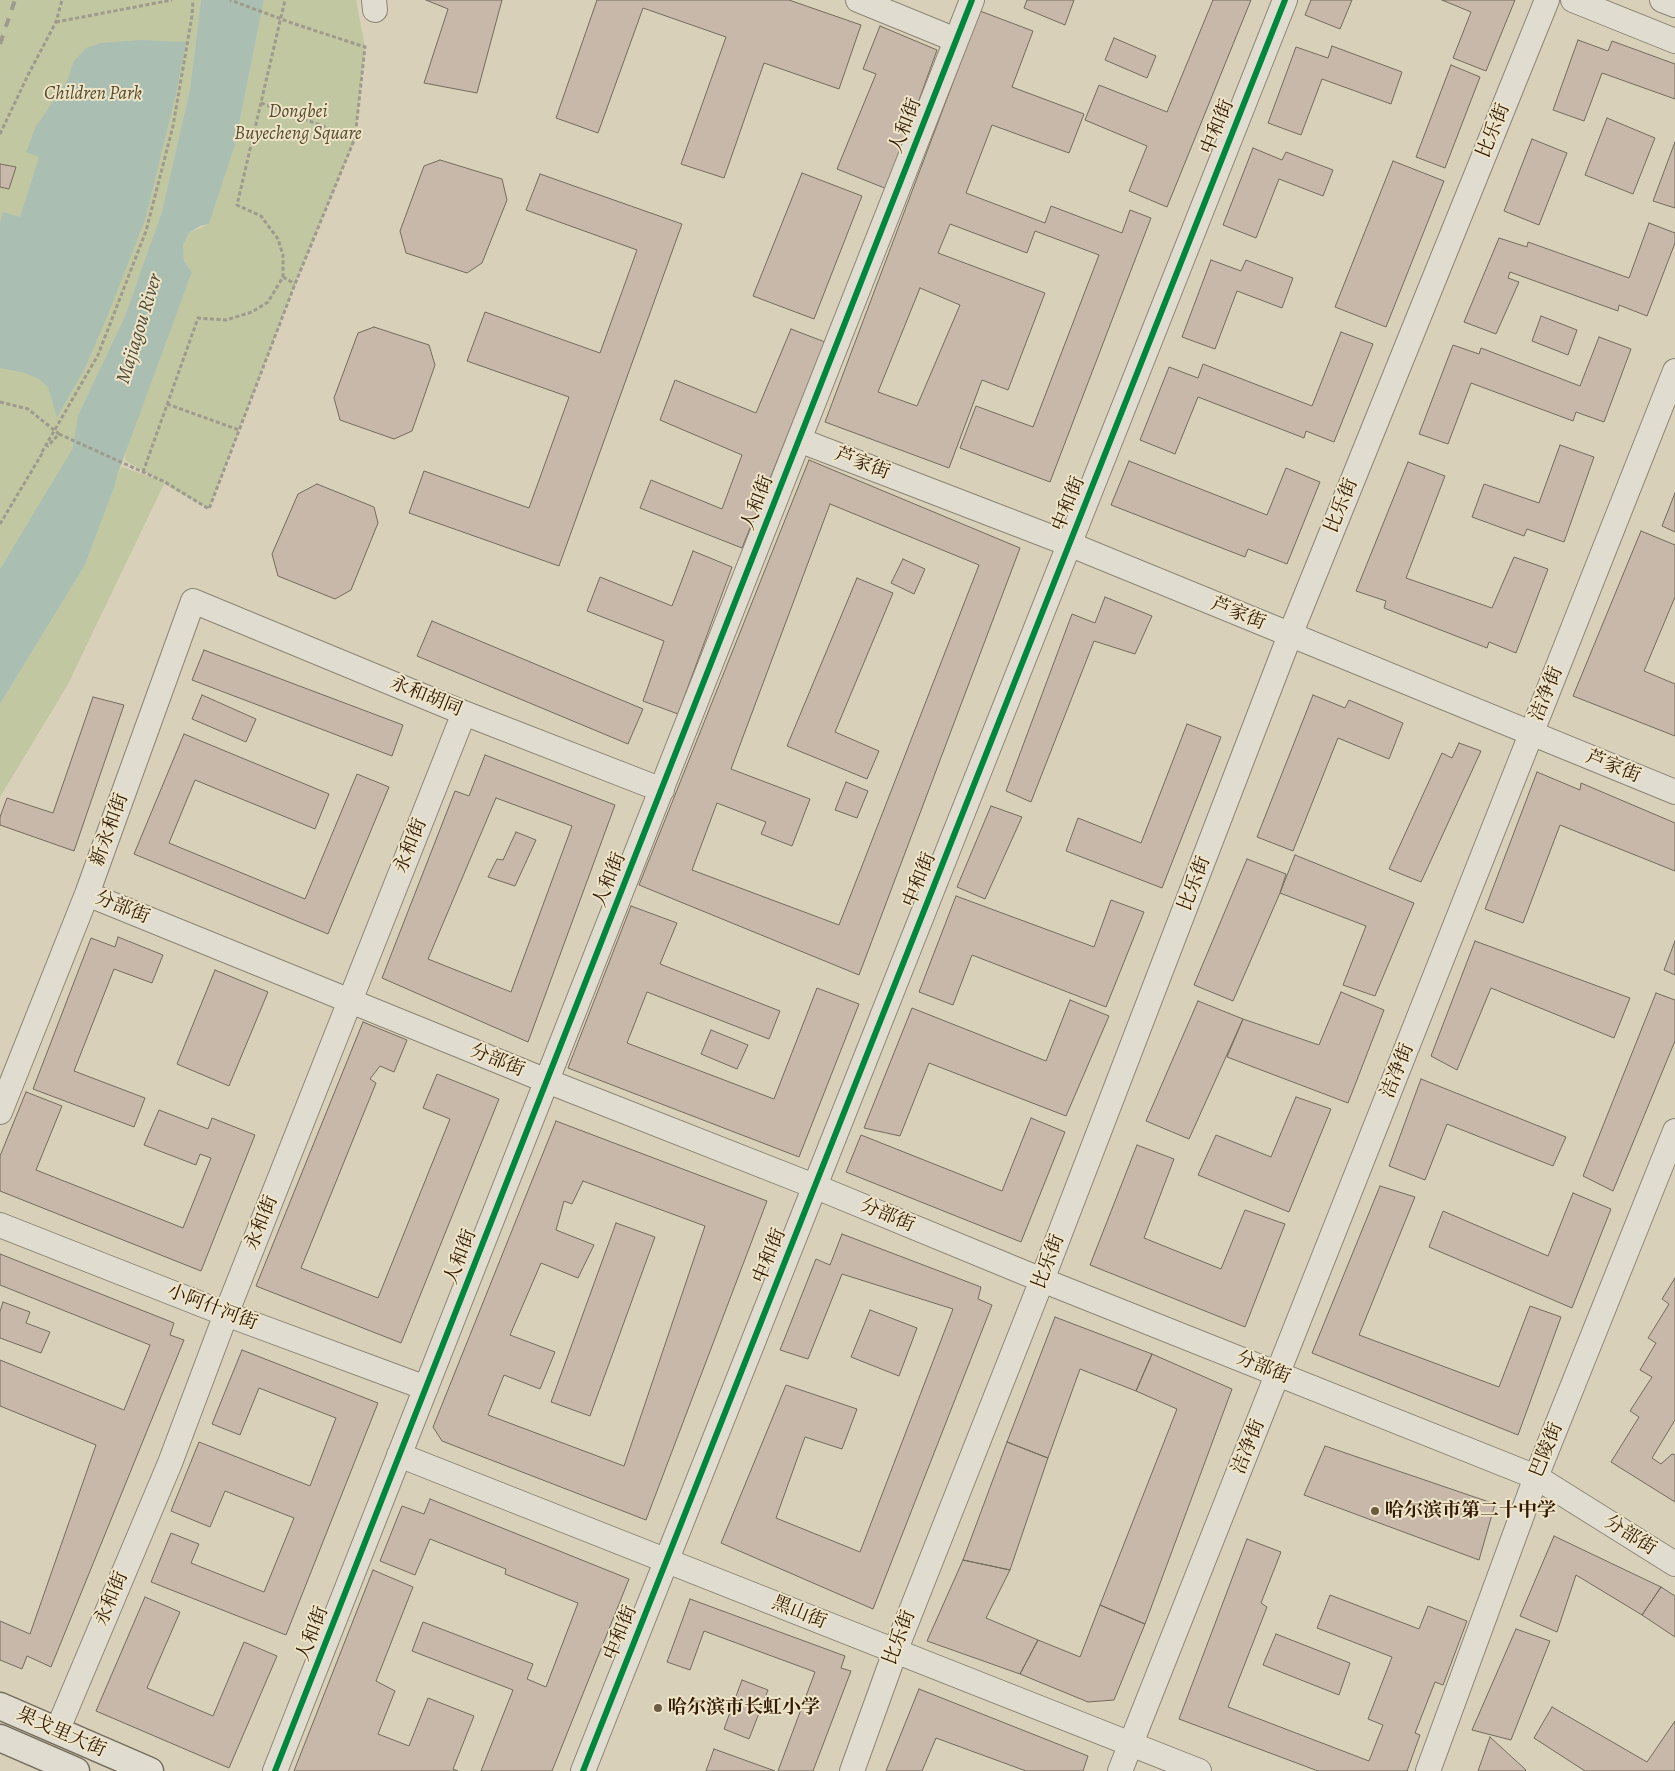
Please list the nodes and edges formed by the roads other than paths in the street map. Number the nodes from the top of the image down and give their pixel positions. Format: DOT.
graph roads {
  1 [pos="858,0"];
  2 [pos="972,0"];
  3 [pos="1285,0"];
  4 [pos="1547,0"];
  5 [pos="1573,0"];
  6 [pos="1662,0"];
  7 [pos="1675,5"];
  8 [pos="956,40"];
  9 [pos="1675,41"];
  10 [pos="1675,371"];
  11 [pos="800,440"];
  12 [pos="1069,544"];
  13 [pos="193,601"];
  14 [pos="1290,635"];
  15 [pos="464,713"];
  16 [pos="1531,734"];
  17 [pos="662,790"];
  18 [pos="1675,792"];
  19 [pos="87,894"];
  20 [pos="350,1001"];
  21 [pos="547,1081"];
  22 [pos="0,1112"];
  23 [pos="1675,1132"];
  24 [pos="1671,1156"];
  25 [pos="814,1186"];
  26 [pos="0,1225"];
  27 [pos="1042,1280"];
  28 [pos="226,1314"];
  29 [pos="1278,1374"];
  30 [pos="426,1388"];
  31 [pos="399,1455"];
  32 [pos="1536,1477"];
  33 [pos="666,1560"];
  34 [pos="1675,1564"];
  35 [pos="895,1651"];
  36 [pos="0,1706"];
  37 [pos="57,1731"];
  38 [pos="1,1740"];
  39 [pos="1131,1744"];
  40 [pos="76,1771"];
  41 [pos="150,1771"];
  42 [pos="275,1771"];
  43 [pos="582,1771"];
  44 [pos="852,1771"];
  45 [pos="1120,1771"];
  46 [pos="1199,1771"];
  47 [pos="1428,1771"];
  1 -- 8 [label="street"];
  2 -- 8 [label="street, 人和街"];
  3 -- 12 [label="street, 中和街"];
  4 -- 14 [label="street, 比乐街"];
  5 -- 9 [label="street"];
  6 -- 7 [label="street"];
  8 -- 11 [label="street, 人和街"];
  10 -- 16 [label="street, 洁净街"];
  11 -- 12 [label="street, 芦家街"];
  11 -- 17 [label="street, 人和街"];
  12 -- 14 [label="street, 芦家街"];
  12 -- 25 [label="street, 中和街"];
  13 -- 15 [label="street, 永和胡同"];
  13 -- 19 [label="street, 新永和街"];
  14 -- 16 [label="street, 芦家街"];
  14 -- 27 [label="street, 比乐街"];
  15 -- 17 [label="street, 永和胡同"];
  15 -- 20 [label="street, 永和街"];
  16 -- 18 [label="street, 芦家街"];
  16 -- 29 [label="street, 洁净街"];
  17 -- 21 [label="street, 人和街"];
  19 -- 20 [label="street, 分部街"];
  19 -- 22 [label="street, 新永和街"];
  20 -- 21 [label="street, 分部街"];
  20 -- 28 [label="street, 永和街"];
  21 -- 25 [label="street, 分部街"];
  21 -- 30 [label="street, 人和街"];
  23 -- 24 [label="street, 巴陵街"];
  24 -- 32 [label="street, 巴陵街"];
  25 -- 27 [label="street, 分部街"];
  25 -- 33 [label="street, 中和街"];
  26 -- 28 [label="street, 小阿什河街"];
  27 -- 29 [label="street, 分部街"];
  27 -- 35 [label="street, 比乐街"];
  28 -- 30 [label="street, 小阿什河街"];
  28 -- 37 [label="street, 永和街"];
  29 -- 32 [label="street, 分部街"];
  29 -- 39 [label="street, 洁净街"];
  30 -- 31 [label="street, 人和街"];
  31 -- 33 [label="street, 黑山街"];
  31 -- 42 [label="street, 人和街"];
  32 -- 34 [label="street, 分部街"];
  32 -- 47 [label="street, 巴陵街"];
  33 -- 35 [label="street, 黑山街"];
  33 -- 43 [label="street, 中和街"];
  35 -- 39 [label="street, 黑山街"];
  35 -- 44 [label="street, 比乐街"];
  36 -- 37 [label="main road, 果戈里大街"];
  37 -- 41 [label="main road, 果戈里大街"];
  38 -- 40 [label="main road, 果戈里大街"];
  39 -- 45 [label="street, 洁净街"];
  39 -- 46 [label="street, 黑山街"];
}
